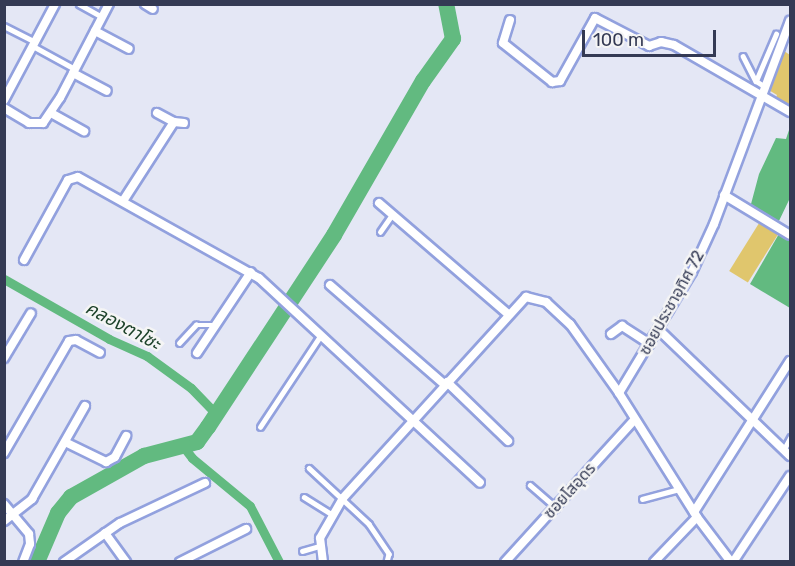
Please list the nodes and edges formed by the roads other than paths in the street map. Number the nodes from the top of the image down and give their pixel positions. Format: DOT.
graph roads {
  1 [pos="55,4"];
  2 [pos="79,4"];
  3 [pos="109,4"];
  4 [pos="102,17"];
  5 [pos="510,20"];
  6 [pos="790,21"];
  7 [pos="4,26"];
  8 [pos="95,31"];
  9 [pos="776,34"];
  10 [pos="34,44"];
  11 [pos="129,49"];
  12 [pos="743,56"];
  13 [pos="74,71"];
  14 [pos="760,84"];
  15 [pos="107,91"];
  16 [pos="760,96"];
  17 [pos="4,100"];
  18 [pos="4,108"];
  19 [pos="790,112"];
  20 [pos="51,113"];
  21 [pos="157,113"];
  22 [pos="174,122"];
  23 [pos="184,123"];
  24 [pos="84,131"];
  25 [pos="724,195"];
  26 [pos="123,201"];
  27 [pos="379,203"];
  28 [pos="392,214"];
  29 [pos="380,232"];
  30 [pos="790,235"];
  31 [pos="24,260"];
  32 [pos="251,272"];
  33 [pos="330,285"];
  34 [pos="31,313"];
  35 [pos="508,314"];
  36 [pos="215,325"];
  37 [pos="658,329"];
  38 [pos="611,334"];
  39 [pos="320,338"];
  40 [pos="179,343"];
  41 [pos="650,344"];
  42 [pos="100,353"];
  43 [pos="198,353"];
  44 [pos="4,358"];
  45 [pos="790,361"];
  46 [pos="446,383"];
  47 [pos="620,393"];
  48 [pos="85,406"];
  49 [pos="753,417"];
  50 [pos="412,420"];
  51 [pos="634,420"];
  52 [pos="260,427"];
  53 [pos="126,436"];
  54 [pos="790,438"];
  55 [pos="508,441"];
  56 [pos="65,442"];
  57 [pos="784,449"];
  58 [pos="4,453"];
  59 [pos="790,456"];
  60 [pos="309,468"];
  61 [pos="790,476"];
  62 [pos="205,483"];
  63 [pos="480,483"];
  64 [pos="530,485"];
  65 [pos="679,489"];
  66 [pos="304,497"];
  67 [pos="343,498"];
  68 [pos="642,499"];
  69 [pos="4,504"];
  70 [pos="556,508"];
  71 [pos="13,513"];
  72 [pos="695,514"];
  73 [pos="333,515"];
  74 [pos="4,521"];
  75 [pos="246,529"];
  76 [pos="105,533"];
  77 [pos="319,546"];
  78 [pos="302,551"];
  79 [pos="23,561"];
  80 [pos="64,561"];
  81 [pos="126,561"];
  82 [pos="180,561"];
  83 [pos="323,561"];
  84 [pos="387,561"];
  85 [pos="504,561"];
  86 [pos="654,561"];
  87 [pos="730,561"];
  1 -- 10 [label="street"];
  2 -- 4 [label="lane"];
  3 -- 4 [label="street"];
  4 -- 8 [label="street"];
  5 -- 16 [label="street"];
  6 -- 14 [label="street, ซอยประชาอุทิศ 72"];
  7 -- 10 [label="lane"];
  8 -- 11 [label="street"];
  8 -- 13 [label="street"];
  9 -- 14 [label="lane"];
  10 -- 13 [label="lane"];
  10 -- 17 [label="street"];
  12 -- 14 [label="lane"];
  13 -- 15 [label="street"];
  13 -- 20 [label="street"];
  14 -- 16 [label="street, ซอยประชาอุทิศ 72"];
  16 -- 19 [label="street"];
  16 -- 25 [label="street, ซอยประชาอุทิศ 72"];
  18 -- 20 [label="street"];
  20 -- 24 [label="street"];
  21 -- 22 [label="street"];
  22 -- 23 [label="street"];
  22 -- 26 [label="street"];
  25 -- 30 [label="street"];
  25 -- 37 [label="street, ซอยประชาอุทิศ 72"];
  26 -- 31 [label="street"];
  26 -- 32 [label="street"];
  27 -- 28 [label="street"];
  28 -- 29 [label="lane"];
  28 -- 35 [label="street"];
  32 -- 36 [label="street"];
  32 -- 39 [label="street"];
  33 -- 46 [label="street"];
  34 -- 44 [label="street"];
  35 -- 46 [label="street"];
  35 -- 47 [label="street"];
  36 -- 40 [label="lane"];
  36 -- 43 [label="street"];
  37 -- 41 [label="street, ซอยประชาอุทิศ 72"];
  37 -- 49 [label="street"];
  38 -- 41 [label="street"];
  39 -- 50 [label="street"];
  39 -- 52 [label="lane"];
  41 -- 47 [label="street, ซอยประชาอุทิศ 72"];
  42 -- 58 [label="street"];
  45 -- 49 [label="street"];
  46 -- 50 [label="street"];
  46 -- 55 [label="street"];
  47 -- 51 [label="street"];
  48 -- 56 [label="street"];
  49 -- 57 [label="street"];
  49 -- 72 [label="street"];
  50 -- 63 [label="street"];
  50 -- 67 [label="street"];
  51 -- 65 [label="street"];
  51 -- 70 [label="street, ซอยโสอุดร"];
  53 -- 56 [label="street"];
  54 -- 57 [label="lane"];
  56 -- 71 [label="street"];
  57 -- 59 [label="street"];
  60 -- 67 [label="lane"];
  61 -- 87 [label="street"];
  62 -- 76 [label="street"];
  64 -- 70 [label="lane"];
  65 -- 68 [label="lane"];
  65 -- 72 [label="street"];
  66 -- 73 [label="lane"];
  67 -- 73 [label="street"];
  67 -- 84 [label="lane"];
  69 -- 71 [label="street"];
  70 -- 85 [label="street, ซอยโสอุดร"];
  71 -- 74 [label="street"];
  71 -- 79 [label="street"];
  72 -- 86 [label="street"];
  72 -- 87 [label="street"];
  73 -- 77 [label="street"];
  75 -- 82 [label="street"];
  76 -- 80 [label="street"];
  76 -- 81 [label="street"];
  77 -- 78 [label="lane"];
  77 -- 83 [label="street"];
}
